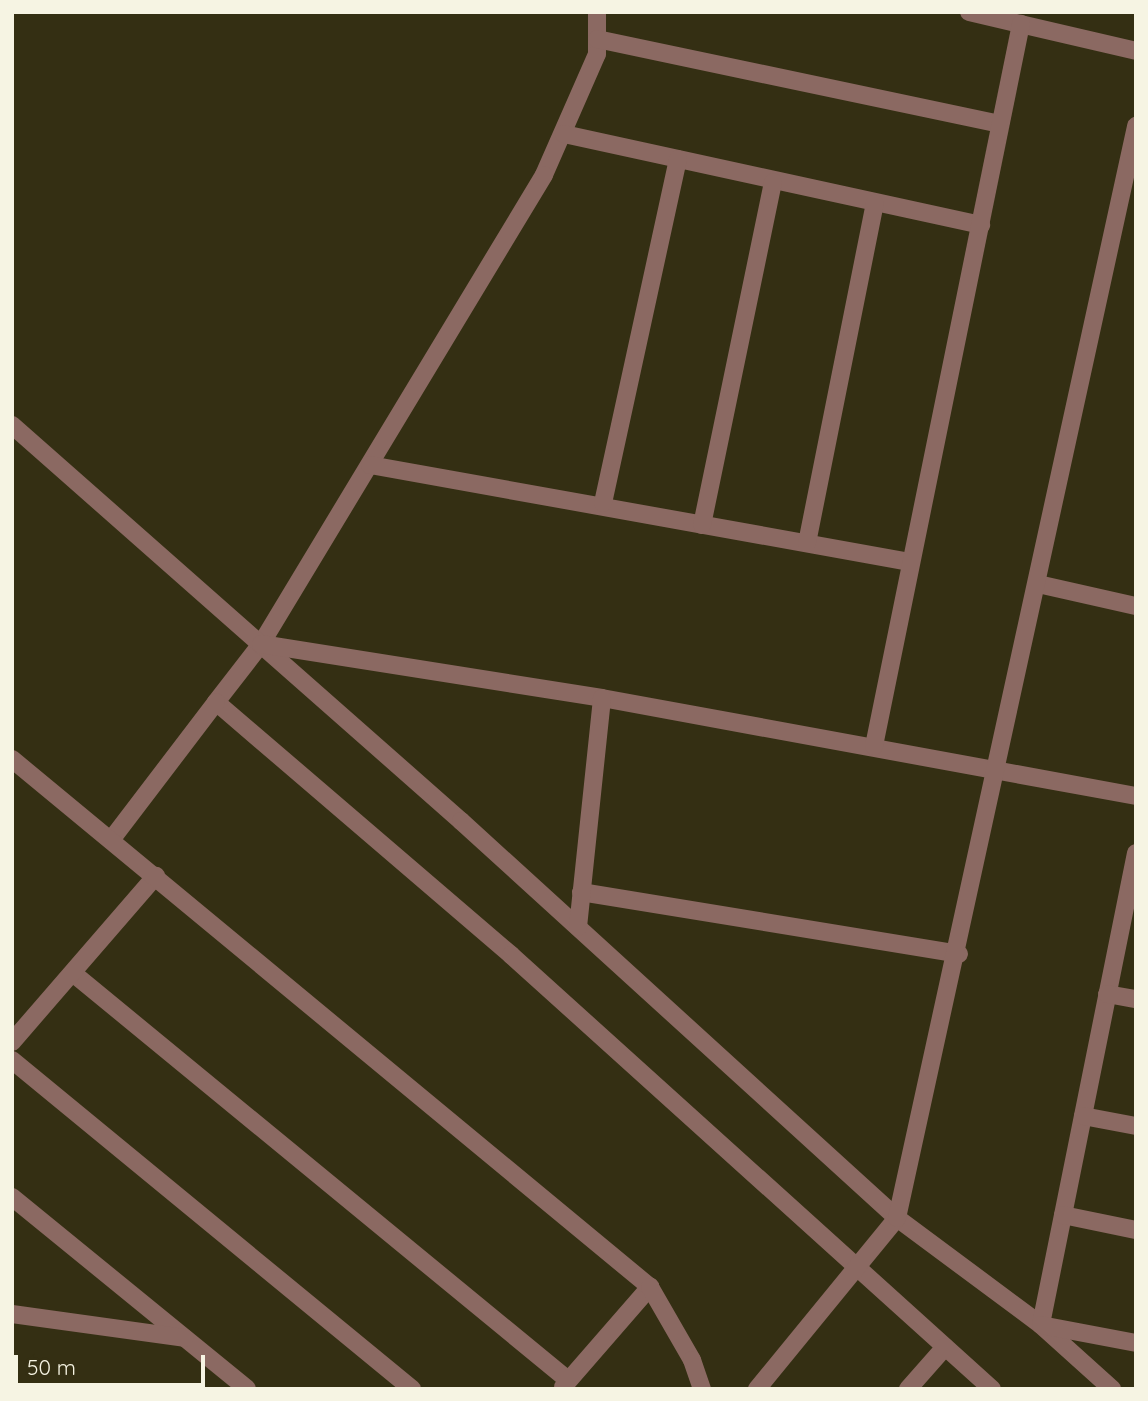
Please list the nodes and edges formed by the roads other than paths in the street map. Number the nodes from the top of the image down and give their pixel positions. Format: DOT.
graph roads {
  1 [pos="597,12"];
  2 [pos="969,12"];
  3 [pos="1021,24"];
  4 [pos="597,39"];
  5 [pos="1136,51"];
  6 [pos="1000,124"];
  7 [pos="1136,127"];
  8 [pos="564,134"];
  9 [pos="678,159"];
  10 [pos="773,182"];
  11 [pos="875,204"];
  12 [pos="981,225"];
  13 [pos="12,425"];
  14 [pos="370,465"];
  15 [pos="603,503"];
  16 [pos="702,525"];
  17 [pos="807,543"];
  18 [pos="910,562"];
  19 [pos="1038,584"];
  20 [pos="1136,606"];
  21 [pos="261,644"];
  22 [pos="602,698"];
  23 [pos="216,702"];
  24 [pos="874,747"];
  25 [pos="12,759"];
  26 [pos="999,769"];
  27 [pos="1136,796"];
  28 [pos="111,840"];
  29 [pos="1136,853"];
  30 [pos="156,876"];
  31 [pos="581,892"];
  32 [pos="578,927"];
  33 [pos="959,954"];
  34 [pos="74,974"];
  35 [pos="1107,994"];
  36 [pos="1136,999"];
  37 [pos="12,1042"];
  38 [pos="12,1060"];
  39 [pos="1083,1116"];
  40 [pos="1136,1126"];
  41 [pos="12,1197"];
  42 [pos="1063,1215"];
  43 [pos="897,1218"];
  44 [pos="1136,1230"];
  45 [pos="855,1267"];
  46 [pos="650,1287"];
  47 [pos="12,1314"];
  48 [pos="1041,1325"];
  49 [pos="184,1338"];
  50 [pos="1136,1343"];
  51 [pos="945,1347"];
  52 [pos="565,1385"];
  53 [pos="247,1389"];
  54 [pos="412,1389"];
  55 [pos="702,1389"];
  56 [pos="757,1389"];
  57 [pos="908,1389"];
  58 [pos="992,1389"];
  59 [pos="1112,1389"];
  1 -- 4 [label="street"];
  2 -- 3 [label="street"];
  3 -- 5 [label="street"];
  3 -- 6 [label="street"];
  4 -- 6 [label="street"];
  4 -- 8 [label="street"];
  6 -- 12 [label="street"];
  7 -- 19 [label="street"];
  8 -- 9 [label="street"];
  8 -- 14 [label="street"];
  9 -- 10 [label="street"];
  9 -- 15 [label="street"];
  10 -- 11 [label="street"];
  10 -- 16 [label="street"];
  11 -- 12 [label="street"];
  11 -- 17 [label="street"];
  12 -- 18 [label="street"];
  13 -- 21 [label="street"];
  14 -- 15 [label="street"];
  14 -- 21 [label="street"];
  15 -- 16 [label="street"];
  16 -- 17 [label="street"];
  17 -- 18 [label="street"];
  18 -- 24 [label="street"];
  19 -- 20 [label="street"];
  19 -- 26 [label="street"];
  21 -- 22 [label="street"];
  21 -- 23 [label="street"];
  21 -- 32 [label="street"];
  22 -- 24 [label="street"];
  22 -- 31 [label="street"];
  23 -- 28 [label="street"];
  23 -- 45 [label="street"];
  24 -- 26 [label="street"];
  25 -- 28 [label="street"];
  26 -- 27 [label="street"];
  26 -- 33 [label="street"];
  28 -- 30 [label="street"];
  29 -- 35 [label="street"];
  30 -- 34 [label="street"];
  30 -- 46 [label="street"];
  31 -- 32 [label="street"];
  31 -- 33 [label="street"];
  32 -- 43 [label="street"];
  33 -- 43 [label="street"];
  34 -- 37 [label="street"];
  34 -- 52 [label="street"];
  35 -- 36 [label="street"];
  35 -- 39 [label="street"];
  38 -- 54 [label="street"];
  39 -- 40 [label="street"];
  39 -- 42 [label="street"];
  41 -- 49 [label="street"];
  42 -- 44 [label="street"];
  42 -- 48 [label="street"];
  43 -- 45 [label="street"];
  43 -- 48 [label="street"];
  45 -- 51 [label="street"];
  45 -- 56 [label="street"];
  46 -- 52 [label="street"];
  46 -- 55 [label="street"];
  47 -- 49 [label="street"];
  48 -- 50 [label="street"];
  48 -- 59 [label="street"];
  49 -- 53 [label="street"];
  51 -- 57 [label="street"];
  51 -- 58 [label="street"];
}
